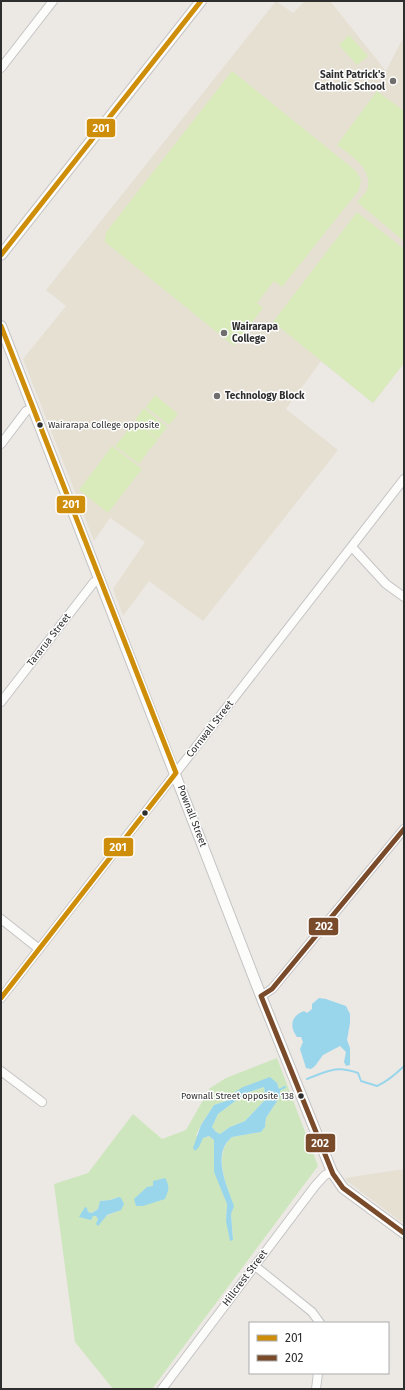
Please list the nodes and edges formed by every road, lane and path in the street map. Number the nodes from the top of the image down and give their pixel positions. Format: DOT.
graph roads {
  1 [pos="53,1"];
  2 [pos="201,1"];
  3 [pos="1,68"];
  4 [pos="1,255"];
  5 [pos="1,326"];
  6 [pos="32,408"];
  7 [pos="1,444"];
  8 [pos="404,479"];
  9 [pos="352,547"];
  10 [pos="99,580"];
  11 [pos="404,597"];
  12 [pos="1,702"];
  13 [pos="176,773"];
  14 [pos="404,829"];
  15 [pos="1,919"];
  16 [pos="38,949"];
  17 [pos="261,996"];
  18 [pos="1,998"];
  19 [pos="1,1071"];
  20 [pos="42,1102"];
  21 [pos="332,1172"];
  22 [pos="404,1233"];
  23 [pos="255,1266"];
  24 [pos="319,1322"];
  25 [pos="318,1374"];
  26 [pos="162,1389"];
  27 [pos="316,1389"];
  1 -- 3 [label="street"];
  2 -- 4 [label="street"];
  5 -- 6 [label="street, Pownall Street"];
  6 -- 7 [label="street"];
  6 -- 10 [label="street, Pownall Street"];
  8 -- 9 [label="street, Cornwall Street"];
  9 -- 11 [label="street"];
  9 -- 13 [label="street, Cornwall Street"];
  10 -- 12 [label="street, Tararua Street"];
  10 -- 13 [label="street, Pownall Street"];
  13 -- 16 [label="street, Cornwall Street"];
  13 -- 17 [label="street, Pownall Street"];
  14 -- 17 [label="street"];
  15 -- 16 [label="street"];
  16 -- 18 [label="street, Cornwall Street"];
  17 -- 21 [label="street, Pownall Street"];
  19 -- 20 [label="street"];
  21 -- 22 [label="street, Pownall Street"];
  21 -- 23 [label="street, Hillcrest Street"];
  23 -- 24 [label="street"];
  23 -- 26 [label="street, Hillcrest Street"];
  25 -- 27 [label="street"];
}
